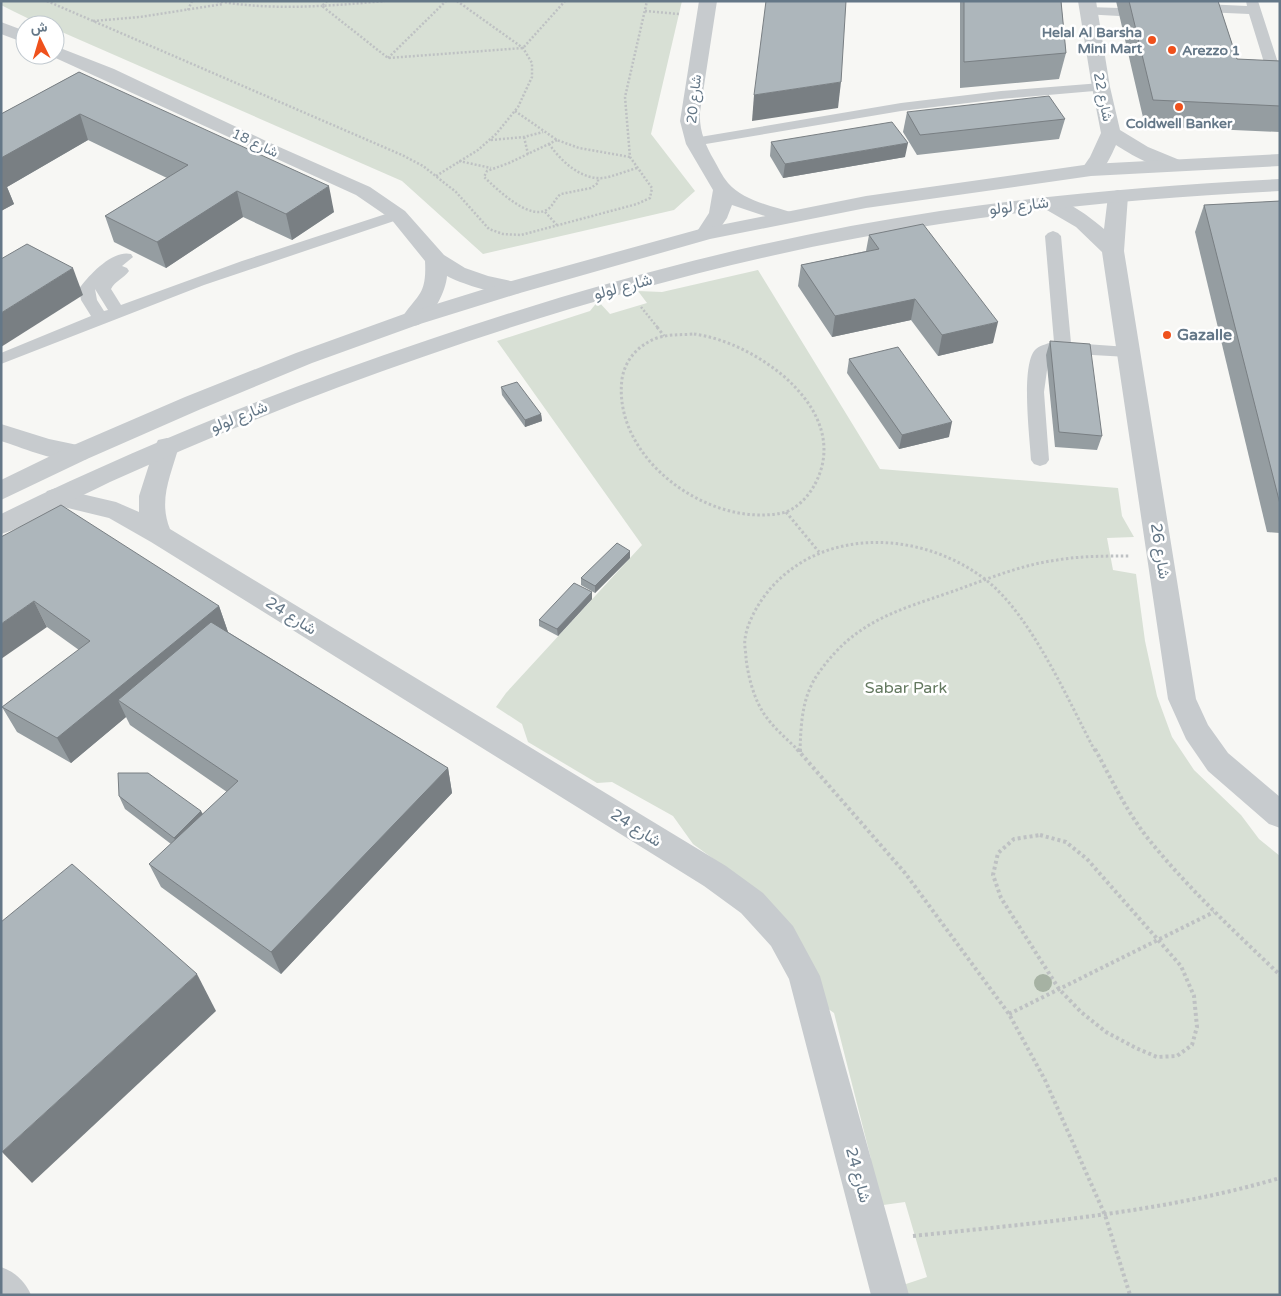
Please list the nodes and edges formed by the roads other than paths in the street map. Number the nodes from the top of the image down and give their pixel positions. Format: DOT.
graph roads {
  1 [pos="708,1"];
  2 [pos="1087,5"];
  3 [pos="1118,8"];
  4 [pos="1255,9"];
  5 [pos="1209,10"];
  6 [pos="1,27"];
  7 [pos="15,33"];
  8 [pos="15,38"];
  9 [pos="1,43"];
  10 [pos="65,56"];
  11 [pos="1101,87"];
  12 [pos="1278,87"];
  13 [pos="1111,133"];
  14 [pos="694,142"];
  15 [pos="1280,160"];
  16 [pos="1175,165"];
  17 [pos="1091,170"];
  18 [pos="1280,186"];
  19 [pos="722,189"];
  20 [pos="1118,196"];
  21 [pos="1047,202"];
  22 [pos="398,215"];
  23 [pos="787,217"];
  24 [pos="707,233"];
  25 [pos="1053,236"];
  26 [pos="1113,251"];
  27 [pos="436,260"];
  28 [pos="607,260"];
  29 [pos="624,286"];
  30 [pos="512,288"];
  31 [pos="118,312"];
  32 [pos="101,318"];
  33 [pos="412,319"];
  34 [pos="1063,347"];
  35 [pos="1128,352"];
  36 [pos="1,359"];
  37 [pos="1,432"];
  38 [pos="167,446"];
  39 [pos="78,453"];
  40 [pos="1040,460"];
  41 [pos="1,491"];
  42 [pos="56,497"];
  43 [pos="1,525"];
  44 [pos="160,535"];
  45 [pos="1280,816"];
  46 [pos="1,1280"];
  47 [pos="16,1295"];
  48 [pos="890,1295"];
  1 -- 14 [label="street, شارع 20"];
  2 -- 3 [label="lane"];
  2 -- 11 [label="street, شارع 22"];
  4 -- 5 [label="lane"];
  4 -- 12 [label="lane"];
  6 -- 7 [label="street"];
  8 -- 9 [label="street"];
  10 -- 22 [label="street, شارع 18"];
  11 -- 13 [label="street, شارع 22"];
  11 -- 14 [label="lane"];
  13 -- 16 [label="street, شارع 22"];
  13 -- 17 [label="street, شارع 22"];
  14 -- 19 [label="street, شارع 20"];
  15 -- 16 [label="street, شارع لولو"];
  16 -- 17 [label="street, شارع لولو"];
  17 -- 23 [label="street, شارع لولو"];
  18 -- 20 [label="street, شارع لولو"];
  19 -- 23 [label="street, شارع 20"];
  19 -- 24 [label="street"];
  20 -- 21 [label="street, شارع لولو"];
  20 -- 26 [label="street, شارع 26"];
  21 -- 26 [label="street"];
  21 -- 29 [label="street, شارع لولو"];
  22 -- 27 [label="street, شارع 18"];
  22 -- 31 [label="lane"];
  23 -- 24 [label="street, شارع لولو"];
  24 -- 28 [label="street, شارع لولو"];
  25 -- 34 [label="lane"];
  26 -- 35 [label="street, شارع 26"];
  27 -- 30 [label="street, شارع 18"];
  27 -- 33 [label="street"];
  28 -- 29 [label="street"];
  28 -- 30 [label="street, شارع لولو"];
  29 -- 38 [label="street, شارع لولو"];
  30 -- 33 [label="street, شارع لولو"];
  31 -- 32 [label="lane"];
  31 -- 32 [label="lane"];
  32 -- 36 [label="lane"];
  33 -- 39 [label="street, شارع لولو"];
  34 -- 35 [label="lane"];
  34 -- 40 [label="lane"];
  35 -- 45 [label="street, شارع 26"];
  37 -- 39 [label="street"];
  38 -- 42 [label="street, شارع لولو"];
  38 -- 44 [label="street"];
  39 -- 41 [label="street, شارع لولو"];
  42 -- 43 [label="street, شارع لولو"];
  42 -- 44 [label="street, شارع 24"];
  44 -- 48 [label="street, شارع 24"];
  46 -- 47 [label="lane"];
}
